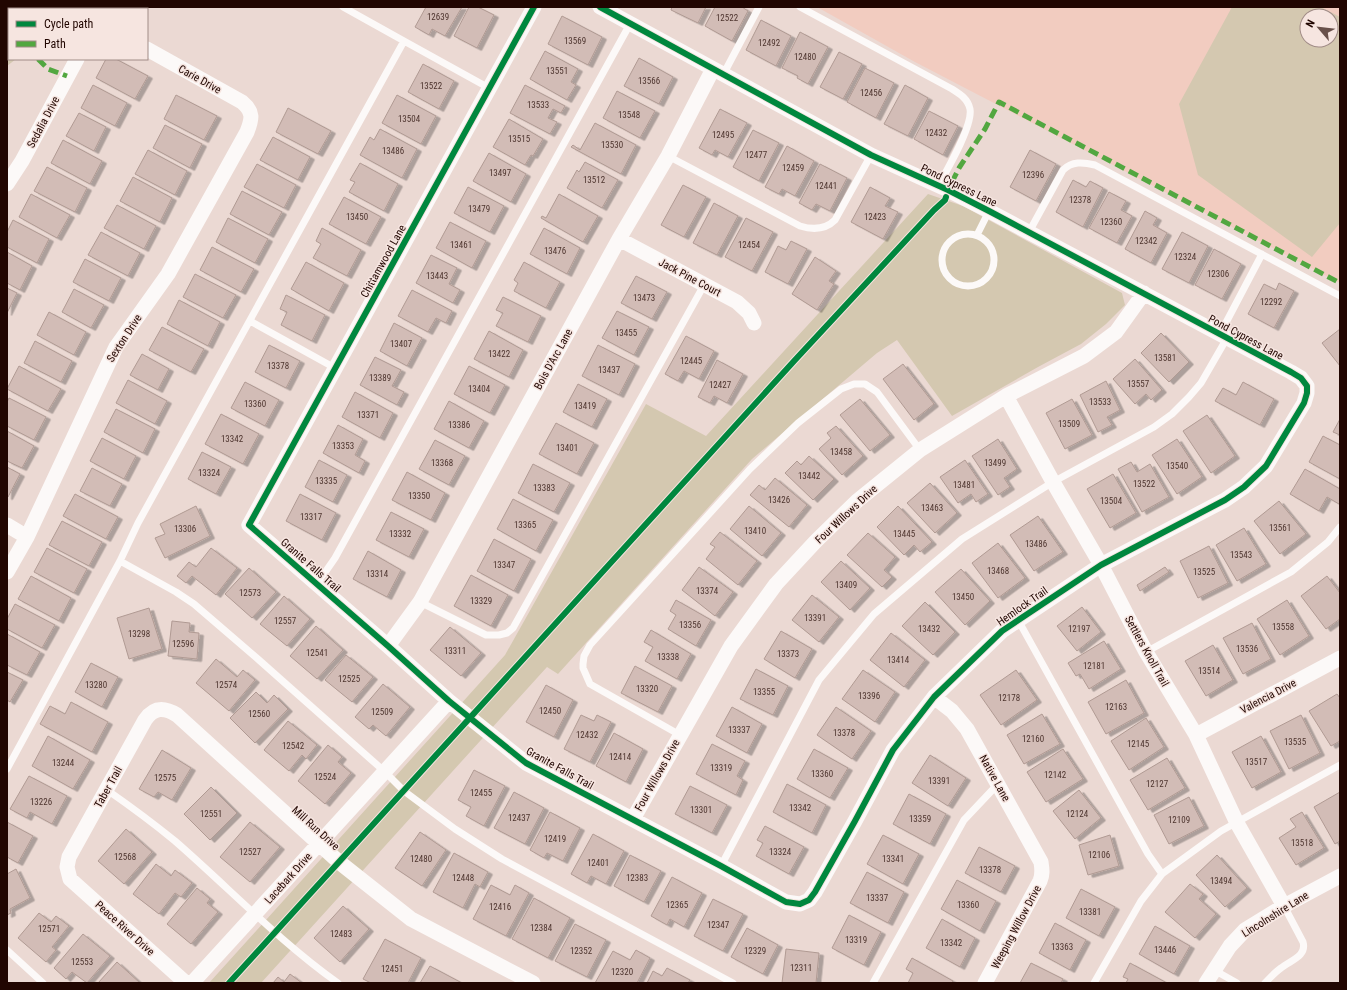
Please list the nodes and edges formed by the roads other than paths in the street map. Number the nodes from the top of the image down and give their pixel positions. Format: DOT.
graph roads {
  1 [pos="343,7"];
  2 [pos="534,7"];
  3 [pos="600,7"];
  4 [pos="759,7"];
  5 [pos="800,7"];
  6 [pos="630,24"];
  7 [pos="404,41"];
  8 [pos="148,50"];
  9 [pos="75,60"];
  10 [pos="718,72"];
  11 [pos="489,88"];
  12 [pos="250,112"];
  13 [pos="870,155"];
  14 [pos="668,156"];
  15 [pos="7,184"];
  16 [pos="938,186"];
  17 [pos="989,211"];
  18 [pos="1029,232"];
  19 [pos="977,235"];
  20 [pos="619,239"];
  21 [pos="1262,254"];
  22 [pos="704,285"];
  23 [pos="1144,294"];
  24 [pos="1340,296"];
  25 [pos="250,321"];
  26 [pos="754,323"];
  27 [pos="1224,336"];
  28 [pos="335,368"];
  29 [pos="1308,386"];
  30 [pos="1006,396"];
  31 [pos="920,450"];
  32 [pos="1053,482"];
  33 [pos="7,525"];
  34 [pos="249,525"];
  35 [pos="1340,527"];
  36 [pos="27,537"];
  37 [pos="120,561"];
  38 [pos="1100,564"];
  39 [pos="7,572"];
  40 [pos="316,583"];
  41 [pos="420,602"];
  42 [pos="1018,620"];
  43 [pos="388,646"];
  44 [pos="1146,652"];
  45 [pos="1340,658"];
  46 [pos="934,697"];
  47 [pos="449,701"];
  48 [pos="160,709"];
  49 [pos="680,735"];
  50 [pos="1196,735"];
  51 [pos="1340,765"];
  52 [pos="7,769"];
  53 [pos="384,771"];
  54 [pos="998,784"];
  55 [pos="107,790"];
  56 [pos="633,819"];
  57 [pos="1237,823"];
  58 [pos="319,844"];
  59 [pos="721,866"];
  60 [pos="1042,869"];
  61 [pos="67,871"];
  62 [pos="1162,874"];
  63 [pos="1340,876"];
  64 [pos="800,904"];
  65 [pos="1284,906"];
  66 [pos="255,914"];
  67 [pos="7,950"];
  68 [pos="1214,970"];
  69 [pos="43,983"];
  70 [pos="186,983"];
  71 [pos="192,983"];
  72 [pos="338,983"];
  73 [pos="533,983"];
  74 [pos="733,983"];
  75 [pos="873,983"];
  76 [pos="985,983"];
  77 [pos="1094,983"];
  78 [pos="1206,983"];
  79 [pos="1237,983"];
  80 [pos="1265,983"];
  1 -- 7 [label="lane"];
  2 -- 11 [label="street, Chittamwood Lane"];
  3 -- 6 [label="street, Pond Cypress Lane"];
  4 -- 10 [label="lane"];
  5 -- 16 [label="lane"];
  6 -- 10 [label="street, Pond Cypress Lane"];
  6 -- 40 [label="lane"];
  7 -- 11 [label="lane"];
  7 -- 25 [label="lane"];
  8 -- 12 [label="street, Carie Drive"];
  9 -- 15 [label="street, Sedalia Drive"];
  10 -- 13 [label="street, Pond Cypress Lane"];
  10 -- 14 [label="street, Bois D'Arc Lane"];
  11 -- 28 [label="street, Chittamwood Lane"];
  12 -- 36 [label="street, Sexton Drive"];
  13 -- 14 [label="lane"];
  13 -- 16 [label="street, Pond Cypress Lane"];
  14 -- 20 [label="street, Bois D'Arc Lane"];
  16 -- 17 [label="street, Pond Cypress Lane"];
  17 -- 18 [label="street, Pond Cypress Lane"];
  17 -- 19 [label="lane"];
  18 -- 21 [label="lane"];
  18 -- 23 [label="street, Pond Cypress Lane"];
  19 -- 19 [label="lane"];
  20 -- 22 [label="street, Jack Pine Court"];
  20 -- 41 [label="street, Bois D'Arc Lane"];
  21 -- 24 [label="lane"];
  21 -- 27 [label="lane"];
  22 -- 26 [label="street, Jack Pine Court"];
  22 -- 41 [label="lane"];
  23 -- 27 [label="street, Pond Cypress Lane"];
  23 -- 30 [label="street, Four Willows Drive"];
  25 -- 28 [label="lane"];
  25 -- 37 [label="lane"];
  27 -- 29 [label="street, Pond Cypress Lane"];
  27 -- 32 [label="lane"];
  28 -- 34 [label="street, Chittamwood Lane"];
  29 -- 38 [label="street, Hemlock Trail"];
  30 -- 31 [label="street, Four Willows Drive"];
  30 -- 32 [label="street, Settlers Knoll Trail"];
  31 -- 49 [label="street, Four Willows Drive"];
  31 -- 49 [label="lane"];
  32 -- 38 [label="street, Settlers Knoll Trail"];
  32 -- 59 [label="lane"];
  33 -- 36 [label="street"];
  34 -- 40 [label="street, Granite Falls Trail"];
  35 -- 44 [label="lane"];
  36 -- 39 [label="street, Sexton Drive"];
  37 -- 52 [label="lane"];
  37 -- 53 [label="lane"];
  38 -- 42 [label="street, Hemlock Trail"];
  38 -- 44 [label="street, Settlers Knoll Trail"];
  40 -- 43 [label="street, Granite Falls Trail"];
  41 -- 43 [label="street, Bois D'Arc Lane"];
  42 -- 46 [label="street, Hemlock Trail"];
  42 -- 62 [label="lane"];
  43 -- 47 [label="street, Granite Falls Trail"];
  44 -- 50 [label="street, Settlers Knoll Trail"];
  45 -- 50 [label="street, Valencia Drive"];
  46 -- 54 [label="street, Native Lane"];
  46 -- 64 [label="street, Hemlock Trail"];
  47 -- 53 [label="street, Lacebark Drive"];
  47 -- 56 [label="street, Granite Falls Trail"];
  48 -- 55 [label="street, Taber Trail"];
  48 -- 58 [label="street, Mill Run Drive"];
  49 -- 56 [label="street, Four Willows Drive"];
  50 -- 57 [label="street, Settlers Knoll Trail"];
  51 -- 57 [label="lane"];
  53 -- 58 [label="street, Lacebark Drive"];
  53 -- 74 [label="lane"];
  54 -- 60 [label="street, Native Lane"];
  54 -- 75 [label="lane"];
  55 -- 61 [label="street, Taber Trail"];
  55 -- 66 [label="lane"];
  56 -- 59 [label="street, Granite Falls Trail"];
  57 -- 62 [label="lane"];
  57 -- 65 [label="street, Settlers Knoll Trail"];
  58 -- 66 [label="street, Lacebark Drive"];
  58 -- 73 [label="street, Mill Run Drive"];
  59 -- 64 [label="street, Granite Falls Trail"];
  60 -- 76 [label="street, Weeping Willow Drive"];
  61 -- 70 [label="street, Peace River Drive"];
  62 -- 77 [label="lane"];
  63 -- 65 [label="street, Lincolnshire Lane"];
  65 -- 68 [label="street, Lincolnshire Lane"];
  65 -- 80 [label="lane"];
  66 -- 71 [label="street, Lacebark Drive"];
  66 -- 72 [label="lane"];
  67 -- 69 [label="lane"];
  68 -- 78 [label="street, Lincolnshire Lane"];
  68 -- 79 [label="lane"];
}
